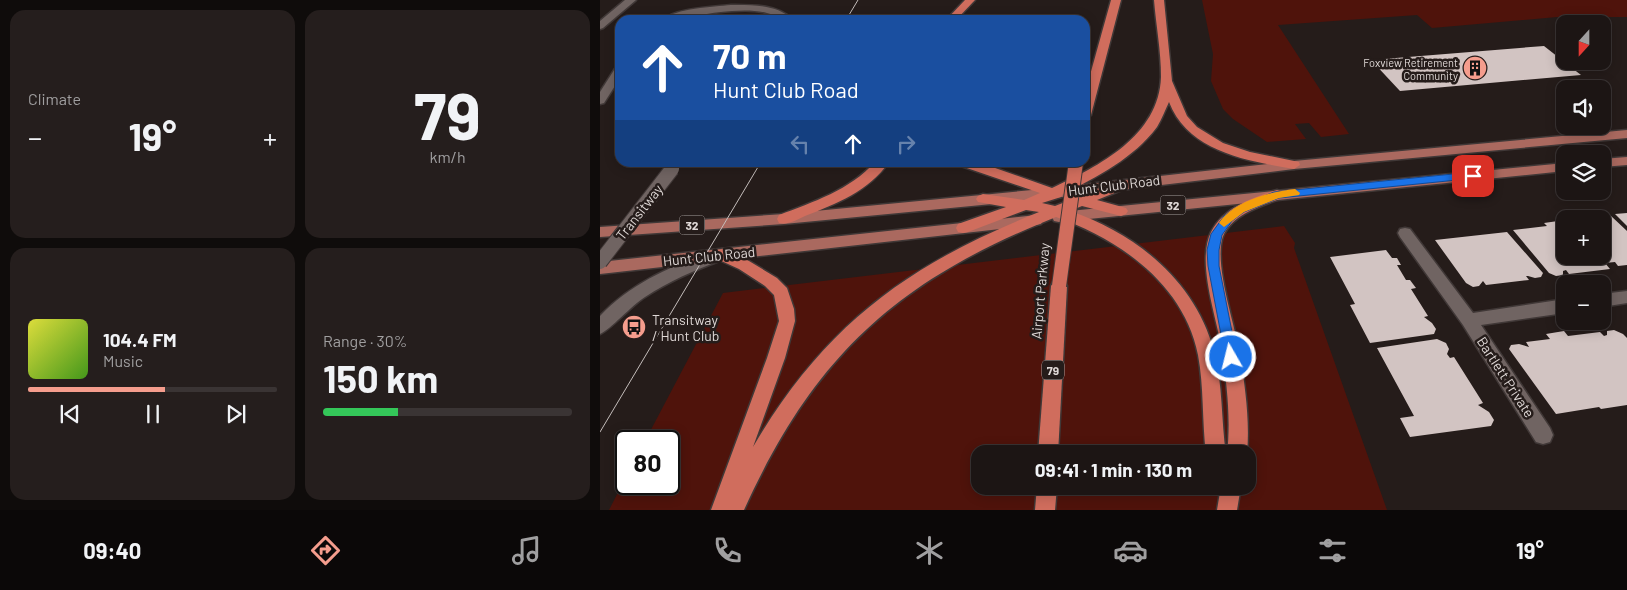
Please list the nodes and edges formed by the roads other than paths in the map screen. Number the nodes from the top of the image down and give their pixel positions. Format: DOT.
graph roads {
  1 [pos="631,0"];
  2 [pos="970,0"];
  3 [pos="1116,0"];
  4 [pos="1159,0"];
  5 [pos="683,15"];
  6 [pos="786,15"];
  7 [pos="956,15"];
  8 [pos="600,26"];
  9 [pos="1165,76"];
  10 [pos="615,77"];
  11 [pos="1090,95"];
  12 [pos="600,101"];
  13 [pos="1627,134"];
  14 [pos="1627,161"];
  15 [pos="1611,163"];
  16 [pos="1294,165"];
  17 [pos="674,167"];
  18 [pos="878,167"];
  19 [pos="978,167"];
  20 [pos="1075,167"];
  21 [pos="1556,168"];
  22 [pos="1124,184"];
  23 [pos="1053,193"];
  24 [pos="1277,194"];
  25 [pos="983,199"];
  26 [pos="1082,201"];
  27 [pos="1026,204"];
  28 [pos="1121,211"];
  29 [pos="1063,214"];
  30 [pos="784,219"];
  31 [pos="1036,220"];
  32 [pos="963,228"];
  33 [pos="600,232"];
  34 [pos="1405,232"];
  35 [pos="722,255"];
  36 [pos="600,262"];
  37 [pos="600,268"];
  38 [pos="1627,297"];
  39 [pos="1611,300"];
  40 [pos="1556,307"];
  41 [pos="1469,320"];
  42 [pos="600,327"];
  43 [pos="1543,435"];
  44 [pos="1049,445"];
  45 [pos="1215,445"];
  46 [pos="1238,445"];
  47 [pos="1046,495"];
  48 [pos="1221,495"];
  49 [pos="1230,495"];
  50 [pos="721,510"];
  51 [pos="733,510"];
  52 [pos="1045,510"];
  53 [pos="1223,510"];
  54 [pos="1227,510"];
  1 -- 8 [label="street"];
  2 -- 7 [label="highway"];
  3 -- 11 [label="highway"];
  4 -- 9 [label="highway"];
  5 -- 6 [label="street"];
  9 -- 16 [label="highway"];
  9 -- 23 [label="highway"];
  10 -- 12 [label="street"];
  13 -- 16 [label="main road, Hunt Club Road / 32"];
  14 -- 15 [label="main road"];
  16 -- 22 [label="main road, Hunt Club Road / 32"];
  17 -- 36 [label="street, Transitway, bridge"];
  18 -- 30 [label="highway"];
  19 -- 23 [label="highway"];
  20 -- 44 [label="highway, Airport Parkway / 79, bridge"];
  21 -- 24 [label="main road, Hunt Club Road / 32"];
  22 -- 23 [label="main road, Hunt Club Road / 32"];
  22 -- 26 [label="highway"];
  23 -- 25 [label="main road, Hunt Club Road / 32"];
  23 -- 26 [label="highway"];
  23 -- 27 [label="highway"];
  24 -- 28 [label="main road, Hunt Club Road / 32"];
  24 -- 46 [label="highway"];
  25 -- 27 [label="highway"];
  25 -- 30 [label="main road, Hunt Club Road / 32"];
  26 -- 28 [label="highway"];
  26 -- 29 [label="highway"];
  27 -- 29 [label="highway"];
  27 -- 32 [label="highway"];
  28 -- 29 [label="main road, Hunt Club Road / 32"];
  29 -- 31 [label="main road, Hunt Club Road / 32"];
  29 -- 45 [label="highway"];
  30 -- 33 [label="main road, Hunt Club Road / 32"];
  31 -- 32 [label="main road, Hunt Club Road / 32"];
  31 -- 51 [label="highway"];
  32 -- 35 [label="main road, Hunt Club Road / 32"];
  34 -- 41 [label="street, Bartlett Private"];
  35 -- 37 [label="main road, Hunt Club Road / 32"];
  35 -- 42 [label="street"];
  35 -- 50 [label="highway"];
  38 -- 39 [label="street"];
  40 -- 41 [label="street, Bartlett Private"];
  41 -- 43 [label="street, Bartlett Private"];
  47 -- 52 [label="highway"];
  48 -- 53 [label="highway"];
  49 -- 54 [label="highway"];
}
